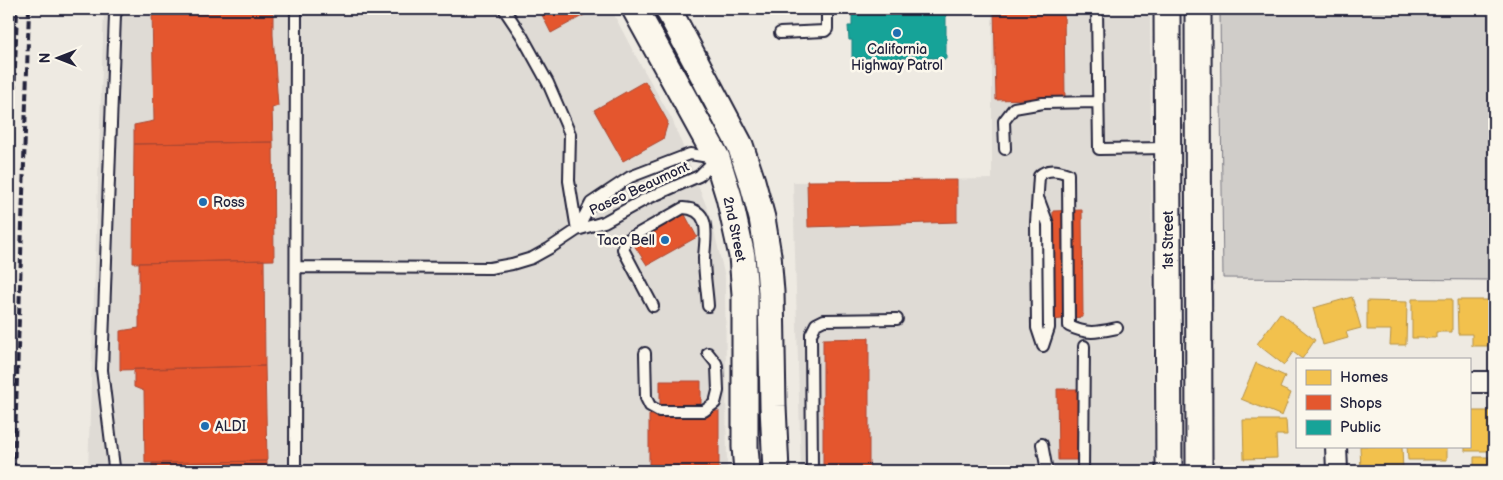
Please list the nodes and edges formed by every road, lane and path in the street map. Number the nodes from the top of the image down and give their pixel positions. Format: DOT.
graph roads {
  1 [pos="118,9"];
  2 [pos="296,9"];
  3 [pos="504,9"];
  4 [pos="635,9"];
  5 [pos="668,9"];
  6 [pos="827,9"];
  7 [pos="1097,9"];
  8 [pos="1167,9"];
  9 [pos="1198,9"];
  10 [pos="780,33"];
  11 [pos="1098,102"];
  12 [pos="1168,148"];
  13 [pos="1005,149"];
  14 [pos="717,158"];
  15 [pos="577,230"];
  16 [pos="296,267"];
  17 [pos="653,306"];
  18 [pos="708,306"];
  19 [pos="897,319"];
  20 [pos="1117,328"];
  21 [pos="1043,346"];
  22 [pos="1084,346"];
  23 [pos="708,353"];
  24 [pos="645,354"];
  25 [pos="745,378"];
  26 [pos="1470,382"];
  27 [pos="1494,382"];
  28 [pos="1042,444"];
  29 [pos="1336,448"];
  30 [pos="114,467"];
  31 [pos="295,471"];
  32 [pos="747,471"];
  33 [pos="758,471"];
  34 [pos="776,471"];
  35 [pos="812,471"];
  36 [pos="1047,471"];
  37 [pos="1083,471"];
  38 [pos="1169,471"];
  39 [pos="1200,471"];
  40 [pos="1337,471"];
  1 -- 30 [label="lane"];
  2 -- 16 [label="lane"];
  3 -- 15 [label="lane"];
  4 -- 14 [label="street, 2nd Street"];
  5 -- 34 [label="street, 2nd Street"];
  6 -- 10 [label="lane"];
  7 -- 11 [label="lane"];
  8 -- 12 [label="street, 1st Street"];
  9 -- 39 [label="street"];
  11 -- 12 [label="lane"];
  11 -- 13 [label="lane"];
  12 -- 38 [label="street, 1st Street"];
  14 -- 15 [label="lane, Paseo Beaumont"];
  14 -- 15 [label="lane, Paseo Beaumont"];
  14 -- 25 [label="street, 2nd Street"];
  15 -- 16 [label="lane"];
  16 -- 31 [label="lane"];
  17 -- 18 [label="lane"];
  19 -- 35 [label="lane"];
  20 -- 21 [label="lane"];
  22 -- 37 [label="lane"];
  23 -- 24 [label="lane"];
  25 -- 32 [label="street, 2nd Street"];
  25 -- 33 [label="street"];
  26 -- 27 [label="street"];
  28 -- 36 [label="lane"];
  29 -- 40 [label="street"];
}
